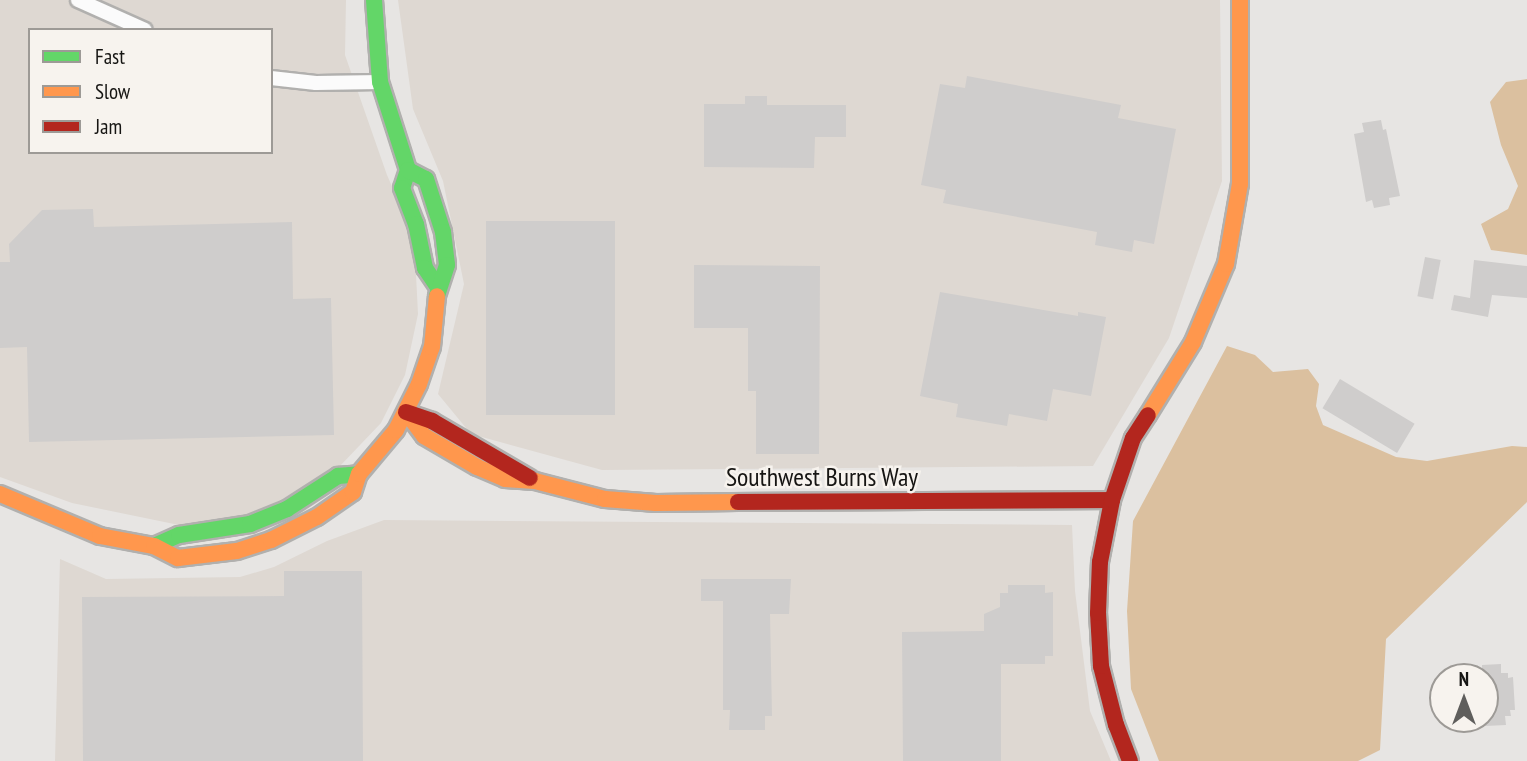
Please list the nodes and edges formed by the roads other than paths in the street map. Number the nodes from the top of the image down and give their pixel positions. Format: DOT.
graph roads {
  1 [pos="78,0"];
  2 [pos="374,0"];
  3 [pos="1240,0"];
  4 [pos="141,28"];
  5 [pos="273,79"];
  6 [pos="380,82"];
  7 [pos="408,170"];
  8 [pos="438,287"];
  9 [pos="406,412"];
  10 [pos="359,474"];
  11 [pos="0,494"];
  12 [pos="1112,500"];
  13 [pos="154,545"];
  14 [pos="1130,761"];
  1 -- 4 [label="street"];
  2 -- 6 [label="street"];
  3 -- 12 [label="street"];
  5 -- 6 [label="street"];
  6 -- 7 [label="street"];
  7 -- 8 [label="street"];
  7 -- 8 [label="street"];
  8 -- 9 [label="street"];
  9 -- 10 [label="street"];
  9 -- 12 [label="street, Southwest Burns Way"];
  10 -- 13 [label="street"];
  10 -- 13 [label="street"];
  11 -- 13 [label="street"];
  12 -- 14 [label="street"];
}
